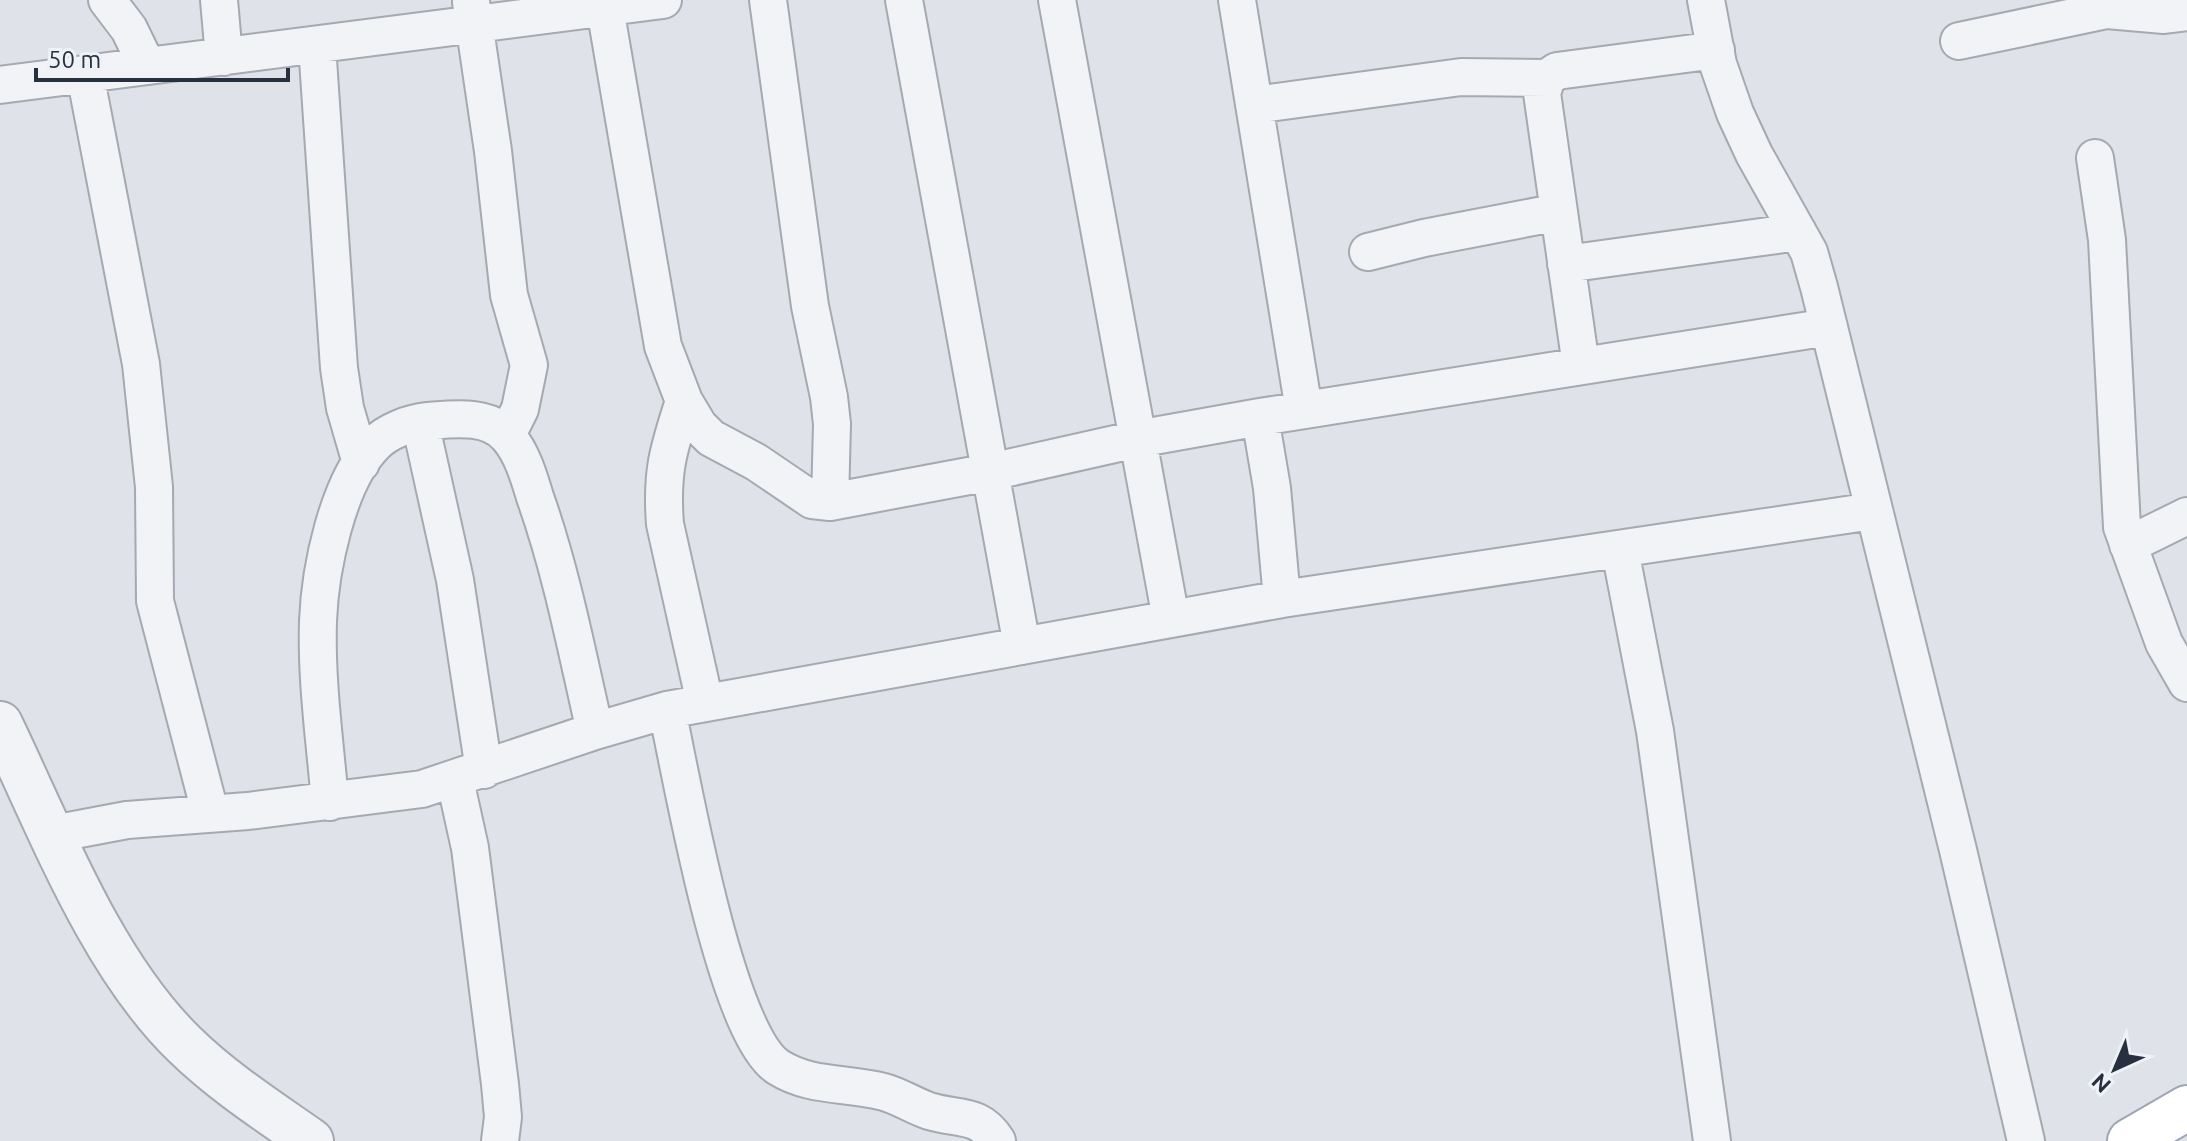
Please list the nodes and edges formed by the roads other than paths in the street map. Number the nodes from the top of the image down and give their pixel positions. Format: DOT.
graph roads {
  1 [pos="219,0"];
  2 [pos="663,0"];
  3 [pos="768,0"];
  4 [pos="904,0"];
  5 [pos="1057,0"];
  6 [pos="1237,0"];
  7 [pos="1706,0"];
  8 [pos="112,2"];
  9 [pos="605,8"];
  10 [pos="472,12"];
  11 [pos="2187,12"];
  12 [pos="1959,41"];
  13 [pos="317,45"];
  14 [pos="1716,50"];
  15 [pos="224,57"];
  16 [pos="147,66"];
  17 [pos="85,74"];
  18 [pos="1547,78"];
  19 [pos="0,85"];
  20 [pos="1254,105"];
  21 [pos="2095,158"];
  22 [pos="1559,212"];
  23 [pos="1798,232"];
  24 [pos="1368,252"];
  25 [pos="1566,264"];
  26 [pos="1829,327"];
  27 [pos="1581,366"];
  28 [pos="684,401"];
  29 [pos="1304,410"];
  30 [pos="1260,417"];
  31 [pos="420,422"];
  32 [pos="507,435"];
  33 [pos="1137,439"];
  34 [pos="361,463"];
  35 [pos="990,472"];
  36 [pos="830,502"];
  37 [pos="1873,511"];
  38 [pos="2187,516"];
  39 [pos="2128,545"];
  40 [pos="1620,550"];
  41 [pos="1282,599"];
  42 [pos="1171,619"];
  43 [pos="1022,646"];
  44 [pos="2187,683"];
  45 [pos="705,703"];
  46 [pos="667,710"];
  47 [pos="0,724"];
  48 [pos="595,731"];
  49 [pos="470,775"];
  50 [pos="330,802"];
  51 [pos="210,812"];
  52 [pos="53,834"];
  53 [pos="2187,1108"];
  54 [pos="311,1141"];
  55 [pos="500,1141"];
  56 [pos="997,1141"];
  57 [pos="1712,1141"];
  58 [pos="2026,1141"];
  59 [pos="2130,1141"];
  1 -- 15 [label="street"];
  2 -- 9 [label="street"];
  3 -- 36 [label="street"];
  4 -- 35 [label="street"];
  5 -- 33 [label="street"];
  6 -- 20 [label="street"];
  7 -- 14 [label="street"];
  8 -- 16 [label="street"];
  9 -- 10 [label="street"];
  9 -- 28 [label="street"];
  10 -- 13 [label="street"];
  10 -- 32 [label="street"];
  11 -- 12 [label="street"];
  13 -- 15 [label="street"];
  13 -- 34 [label="street"];
  14 -- 18 [label="street"];
  14 -- 23 [label="street"];
  15 -- 16 [label="street"];
  16 -- 17 [label="street"];
  17 -- 19 [label="street"];
  17 -- 51 [label="street"];
  18 -- 20 [label="street"];
  18 -- 22 [label="street"];
  20 -- 29 [label="street"];
  21 -- 39 [label="street"];
  22 -- 24 [label="street"];
  22 -- 25 [label="street"];
  23 -- 25 [label="street"];
  23 -- 26 [label="street"];
  25 -- 27 [label="street"];
  26 -- 27 [label="street"];
  26 -- 37 [label="street"];
  27 -- 29 [label="street"];
  28 -- 36 [label="street"];
  28 -- 45 [label="street"];
  29 -- 30 [label="street"];
  30 -- 33 [label="street"];
  30 -- 41 [label="street"];
  31 -- 32 [label="street"];
  31 -- 34 [label="street"];
  31 -- 49 [label="street"];
  32 -- 48 [label="street"];
  33 -- 35 [label="street"];
  33 -- 42 [label="street"];
  34 -- 50 [label="street"];
  35 -- 36 [label="street"];
  35 -- 43 [label="street"];
  37 -- 40 [label="street"];
  37 -- 58 [label="street"];
  38 -- 39 [label="street"];
  39 -- 44 [label="street"];
  40 -- 41 [label="street"];
  40 -- 57 [label="street"];
  41 -- 42 [label="street"];
  42 -- 43 [label="street"];
  43 -- 45 [label="street"];
  45 -- 46 [label="street"];
  46 -- 48 [label="street"];
  46 -- 56 [label="street"];
  47 -- 52 [label="street"];
  48 -- 49 [label="street"];
  49 -- 50 [label="street"];
  49 -- 55 [label="street"];
  50 -- 51 [label="street"];
  51 -- 52 [label="street"];
  52 -- 54 [label="street"];
  53 -- 59 [label="main road"];
}
